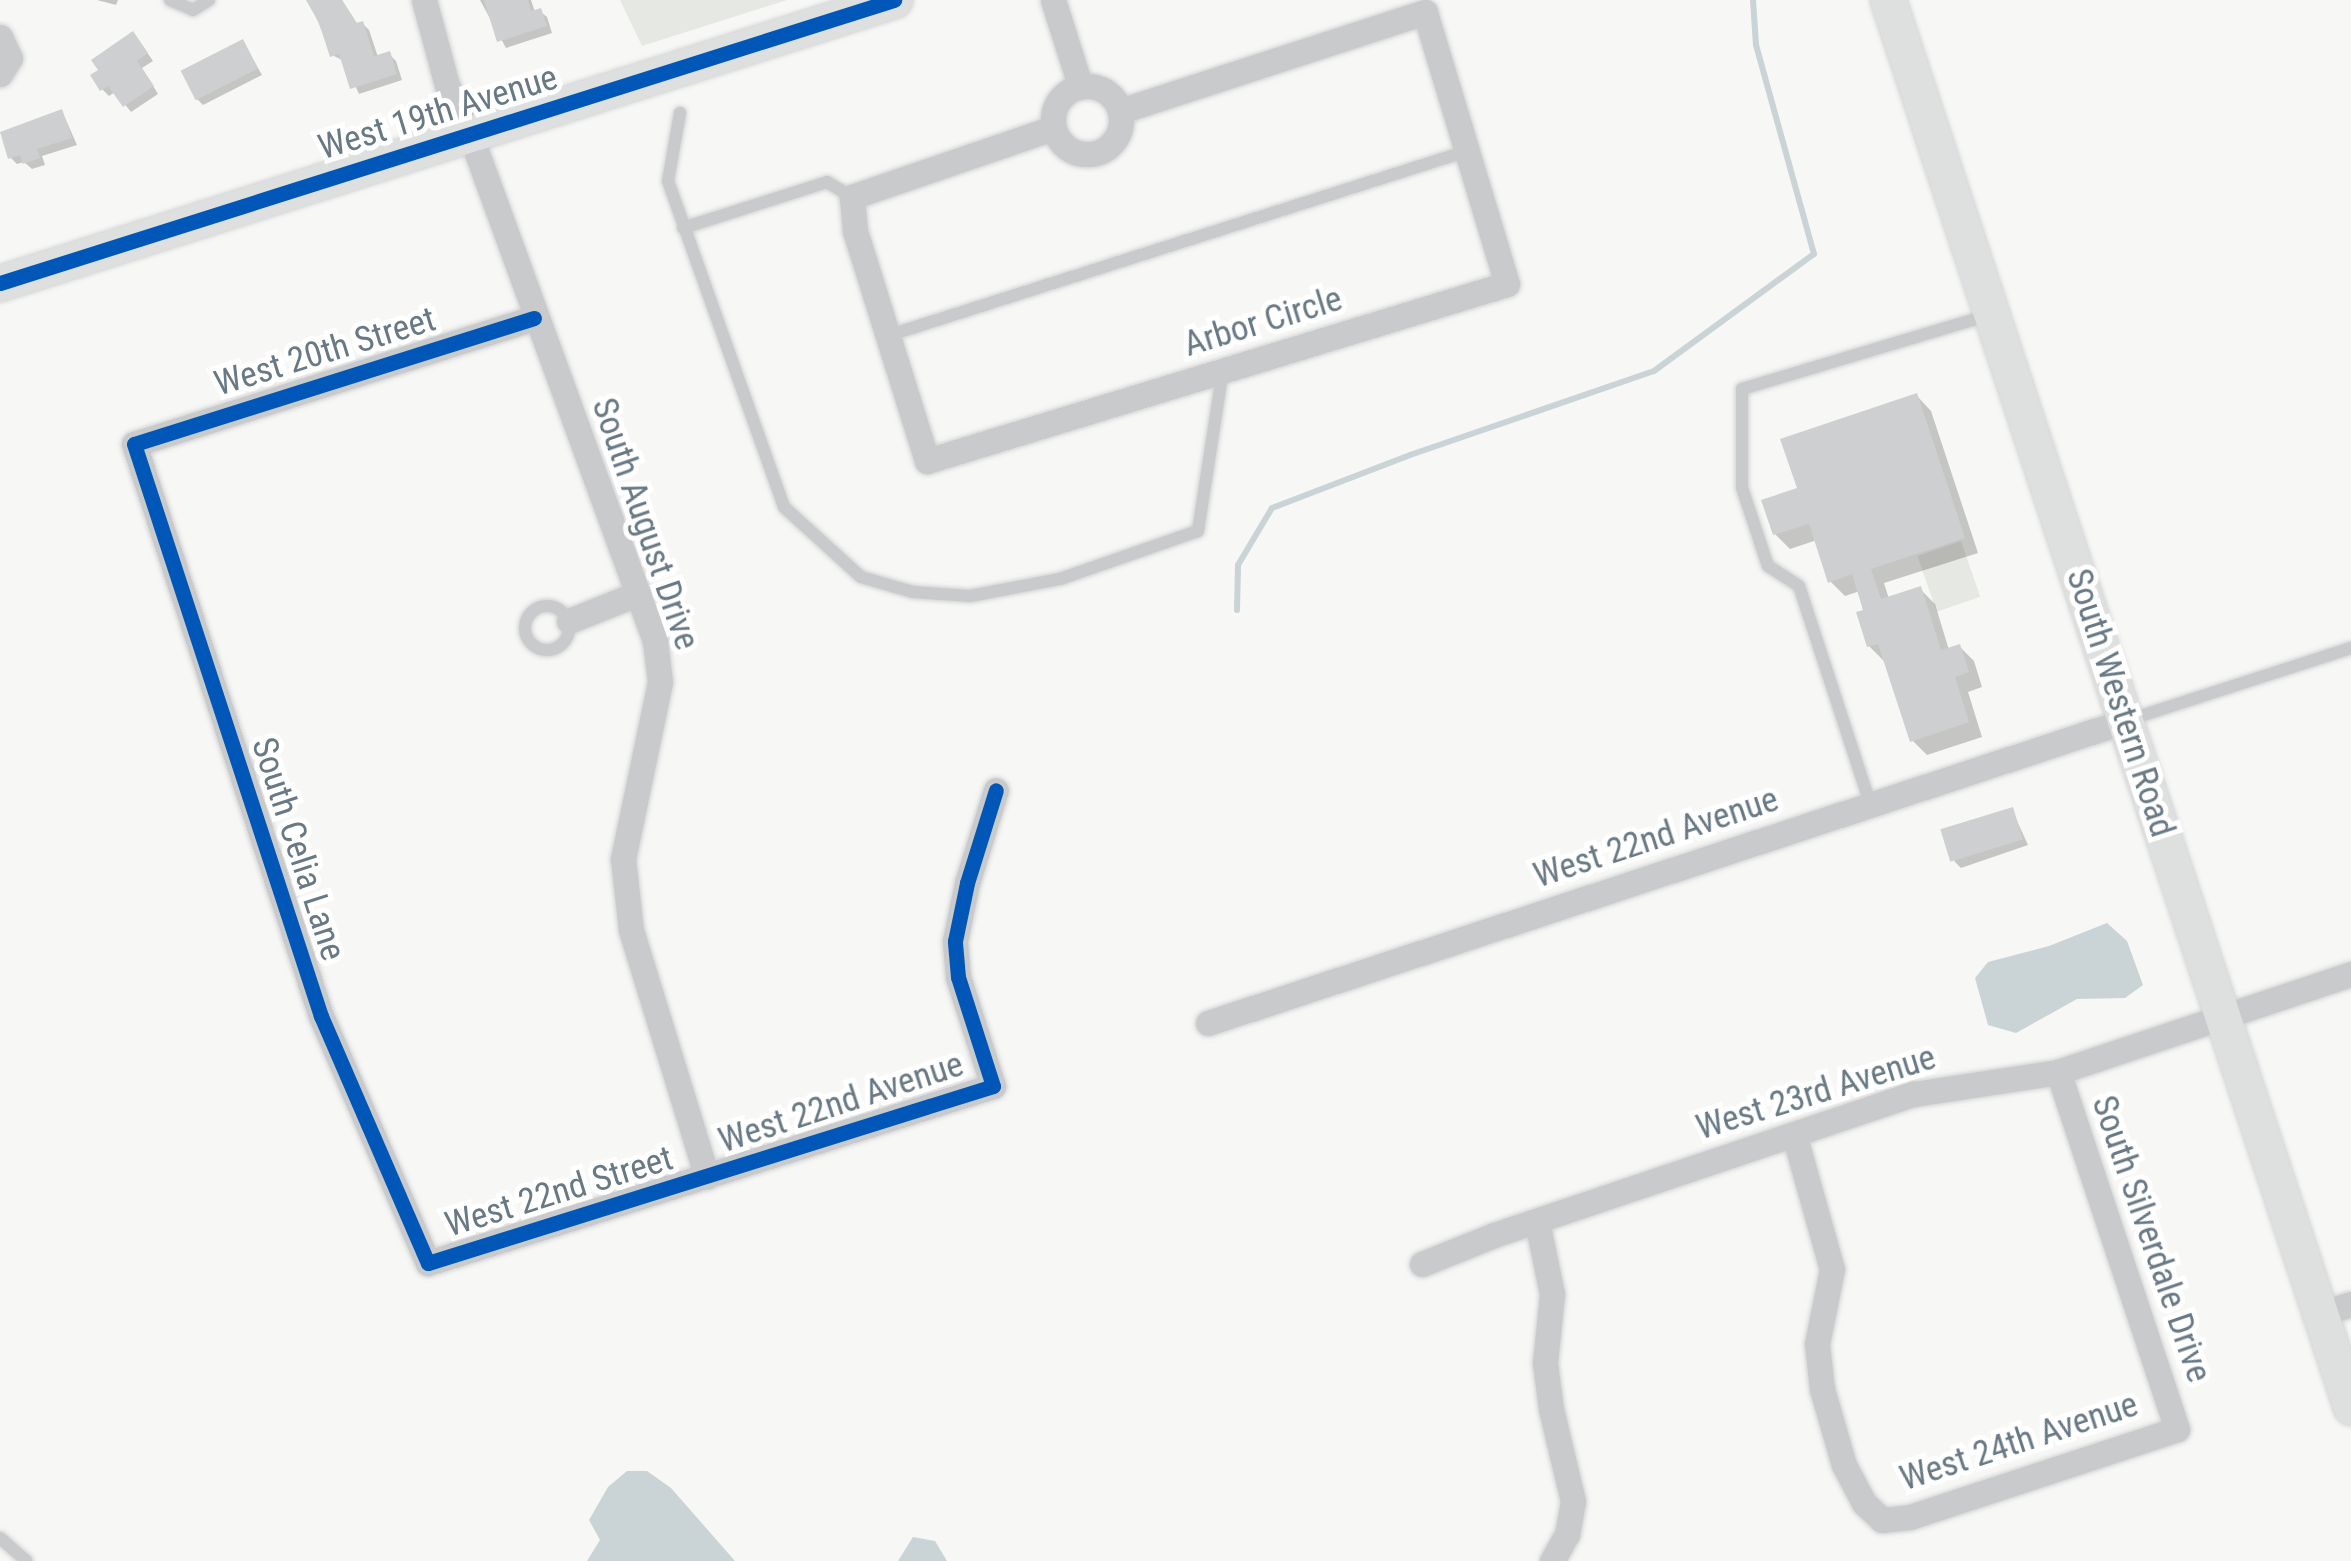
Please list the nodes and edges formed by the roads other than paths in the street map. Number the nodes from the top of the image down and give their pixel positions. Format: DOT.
graph roads {
  1 [pos="170,0"];
  2 [pos="208,0"];
  3 [pos="424,0"];
  4 [pos="894,0"];
  5 [pos="1053,0"];
  6 [pos="1888,0"];
  7 [pos="0,37"];
  8 [pos="0,74"];
  9 [pos="1080,86"];
  10 [pos="1120,111"];
  11 [pos="680,113"];
  12 [pos="1053,128"];
  13 [pos="470,134"];
  14 [pos="1467,150"];
  15 [pos="852,197"];
  16 [pos="683,228"];
  17 [pos="0,283"];
  18 [pos="1992,315"];
  19 [pos="534,318"];
  20 [pos="886,336"];
  21 [pos="1223,370"];
  22 [pos="134,444"];
  23 [pos="639,593"];
  24 [pos="569,621"];
  25 [pos="2351,648"];
  26 [pos="2125,721"];
  27 [pos="996,790"];
  28 [pos="1870,804"];
  29 [pos="2351,974"];
  30 [pos="2222,1016"];
  31 [pos="1208,1023"];
  32 [pos="2058,1072"];
  33 [pos="1794,1134"];
  34 [pos="707,1177"];
  35 [pos="1537,1220"];
  36 [pos="428,1263"];
  37 [pos="1422,1264"];
  38 [pos="2336,1309"];
  39 [pos="2351,1407"];
  40 [pos="2177,1429"];
  41 [pos="0,1538"];
  42 [pos="26,1561"];
  43 [pos="1552,1561"];
  1 -- 2 [label="lane"];
  3 -- 13 [label="street, South August Drive"];
  4 -- 13 [label="street, West 19th Avenue"];
  5 -- 9 [label="street"];
  6 -- 18 [label="street, South Western Road"];
  7 -- 8 [label="street"];
  9 -- 10 [label="street"];
  9 -- 12 [label="street"];
  10 -- 12 [label="street"];
  10 -- 14 [label="street, Arbor Circle"];
  11 -- 16 [label="lane"];
  12 -- 15 [label="street"];
  13 -- 17 [label="street, West 19th Avenue"];
  13 -- 19 [label="street, South August Drive"];
  14 -- 20 [label="lane"];
  14 -- 21 [label="street, Arbor Circle"];
  15 -- 16 [label="lane"];
  15 -- 20 [label="street, Arbor Circle"];
  16 -- 21 [label="lane"];
  18 -- 26 [label="street, South Western Road"];
  18 -- 28 [label="lane"];
  19 -- 22 [label="street, West 20th Street"];
  19 -- 23 [label="street, South August Drive"];
  20 -- 21 [label="street, Arbor Circle"];
  22 -- 36 [label="street, South Celia Lane"];
  23 -- 24 [label="street"];
  23 -- 34 [label="street, South August Drive"];
  25 -- 26 [label="lane"];
  26 -- 28 [label="street, West 22nd Avenue"];
  26 -- 30 [label="street, South Western Road"];
  27 -- 34 [label="street, West 22nd Avenue"];
  28 -- 31 [label="street, West 22nd Avenue"];
  29 -- 30 [label="street, West 23rd Avenue"];
  30 -- 32 [label="street, West 23rd Avenue"];
  30 -- 38 [label="street, South Western Road"];
  32 -- 33 [label="street, West 23rd Avenue"];
  32 -- 40 [label="street, South Silverdale Drive"];
  33 -- 35 [label="street, West 23rd Avenue"];
  33 -- 40 [label="street, West 24th Avenue"];
  34 -- 36 [label="street, West 22nd Street"];
  35 -- 37 [label="street, West 23rd Avenue"];
  35 -- 43 [label="street"];
  38 -- 39 [label="street, South Western Road"];
  41 -- 42 [label="lane"];
}
